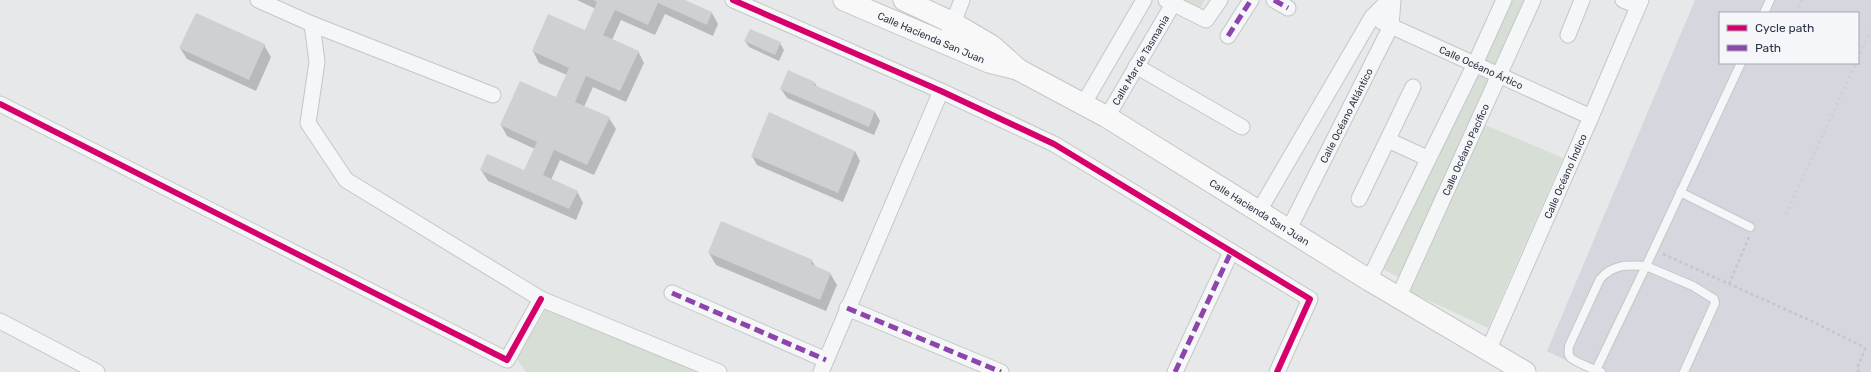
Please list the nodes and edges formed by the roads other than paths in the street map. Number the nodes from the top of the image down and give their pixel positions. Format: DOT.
graph roads {
  1 [pos="258,0"];
  2 [pos="733,0"];
  3 [pos="844,0"];
  4 [pos="904,0"];
  5 [pos="962,0"];
  6 [pos="1144,0"];
  7 [pos="1220,0"];
  8 [pos="1251,0"];
  9 [pos="1274,0"];
  10 [pos="1389,0"];
  11 [pos="1393,0"];
  12 [pos="1504,0"];
  13 [pos="1533,0"];
  14 [pos="1582,0"];
  15 [pos="1623,0"];
  16 [pos="1770,0"];
  17 [pos="1169,2"];
  18 [pos="1639,3"];
  19 [pos="1288,8"];
  20 [pos="1764,12"];
  21 [pos="1372,17"];
  22 [pos="953,23"];
  23 [pos="312,24"];
  24 [pos="1391,26"];
  25 [pos="1568,34"];
  26 [pos="1228,36"];
  27 [pos="945,44"];
  28 [pos="1475,64"];
  29 [pos="1741,64"];
  30 [pos="1136,66"];
  31 [pos="1019,70"];
  32 [pos="1500,75"];
  33 [pos="1414,87"];
  34 [pos="941,91"];
  35 [pos="493,95"];
  36 [pos="1084,103"];
  37 [pos="0,104"];
  38 [pos="1107,116"];
  39 [pos="1591,117"];
  40 [pos="1242,127"];
  41 [pos="1388,140"];
  42 [pos="1427,158"];
  43 [pos="1680,192"];
  44 [pos="1359,199"];
  45 [pos="1259,211"];
  46 [pos="1750,227"];
  47 [pos="1289,229"];
  48 [pos="1231,252"];
  49 [pos="1646,266"];
  50 [pos="1369,280"];
  51 [pos="672,293"];
  52 [pos="1398,298"];
  53 [pos="542,299"];
  54 [pos="847,308"];
  55 [pos="0,321"];
  56 [pos="1505,365"];
  57 [pos="823,366"];
  58 [pos="1597,371"];
  59 [pos="97,372"];
  60 [pos="719,372"];
  61 [pos="1001,372"];
  62 [pos="1175,372"];
  63 [pos="1276,372"];
  64 [pos="1684,372"];
  1 -- 23 [label="street"];
  2 -- 34 [label="street"];
  3 -- 27 [label="main road, Calle Hacienda San Juan"];
  4 -- 22 [label="main road, Calle Hacienda San Juan"];
  5 -- 22 [label="street"];
  6 -- 36 [label="street"];
  7 -- 17 [label="street"];
  8 -- 26 [label="street"];
  9 -- 19 [label="street"];
  10 -- 21 [label="street"];
  11 -- 24 [label="street, Calle Océano Atlántico"];
  12 -- 28 [label="street"];
  13 -- 32 [label="street, Calle Océano Pacífico"];
  14 -- 25 [label="street"];
  15 -- 18 [label="street"];
  16 -- 20 [label="lane"];
  17 -- 30 [label="street, Calle Mar de Tasmania"];
  18 -- 39 [label="street, Calle Océano Índico"];
  21 -- 24 [label="street, Calle Océano Ártico"];
  21 -- 45 [label="street"];
  22 -- 27 [label="street"];
  22 -- 31 [label="main road, Calle Hacienda San Juan"];
  23 -- 35 [label="street"];
  23 -- 53 [label="street"];
  24 -- 28 [label="street, Calle Océano Ártico"];
  24 -- 47 [label="street, Calle Océano Atlántico"];
  27 -- 31 [label="main road, Calle Hacienda San Juan"];
  28 -- 32 [label="street, Calle Océano Ártico"];
  28 -- 42 [label="street"];
  29 -- 43 [label="lane"];
  30 -- 38 [label="street, Calle Mar de Tasmania"];
  30 -- 40 [label="street"];
  31 -- 36 [label="main road, Calle Hacienda San Juan"];
  32 -- 39 [label="street, Calle Océano Ártico"];
  32 -- 52 [label="street, Calle Océano Pacífico"];
  33 -- 41 [label="street"];
  34 -- 48 [label="street"];
  34 -- 54 [label="street"];
  36 -- 38 [label="main road, Calle Hacienda San Juan"];
  37 -- 53 [label="street"];
  38 -- 45 [label="main road, Calle Hacienda San Juan"];
  39 -- 56 [label="street, Calle Océano Índico"];
  41 -- 42 [label="street"];
  41 -- 44 [label="street"];
  42 -- 50 [label="street"];
  43 -- 46 [label="lane"];
  43 -- 49 [label="lane"];
  45 -- 47 [label="main road, Calle Hacienda San Juan"];
  47 -- 50 [label="main road, Calle Hacienda San Juan"];
  48 -- 62 [label="street"];
  48 -- 63 [label="street"];
  49 -- 58 [label="lane"];
  49 -- 58 [label="lane"];
  49 -- 64 [label="lane"];
  50 -- 52 [label="main road, Calle Hacienda San Juan"];
  51 -- 57 [label="street"];
  52 -- 56 [label="main road, Calle Hacienda San Juan"];
  53 -- 60 [label="street"];
  54 -- 57 [label="street"];
  54 -- 61 [label="street"];
  55 -- 59 [label="street"];
}
